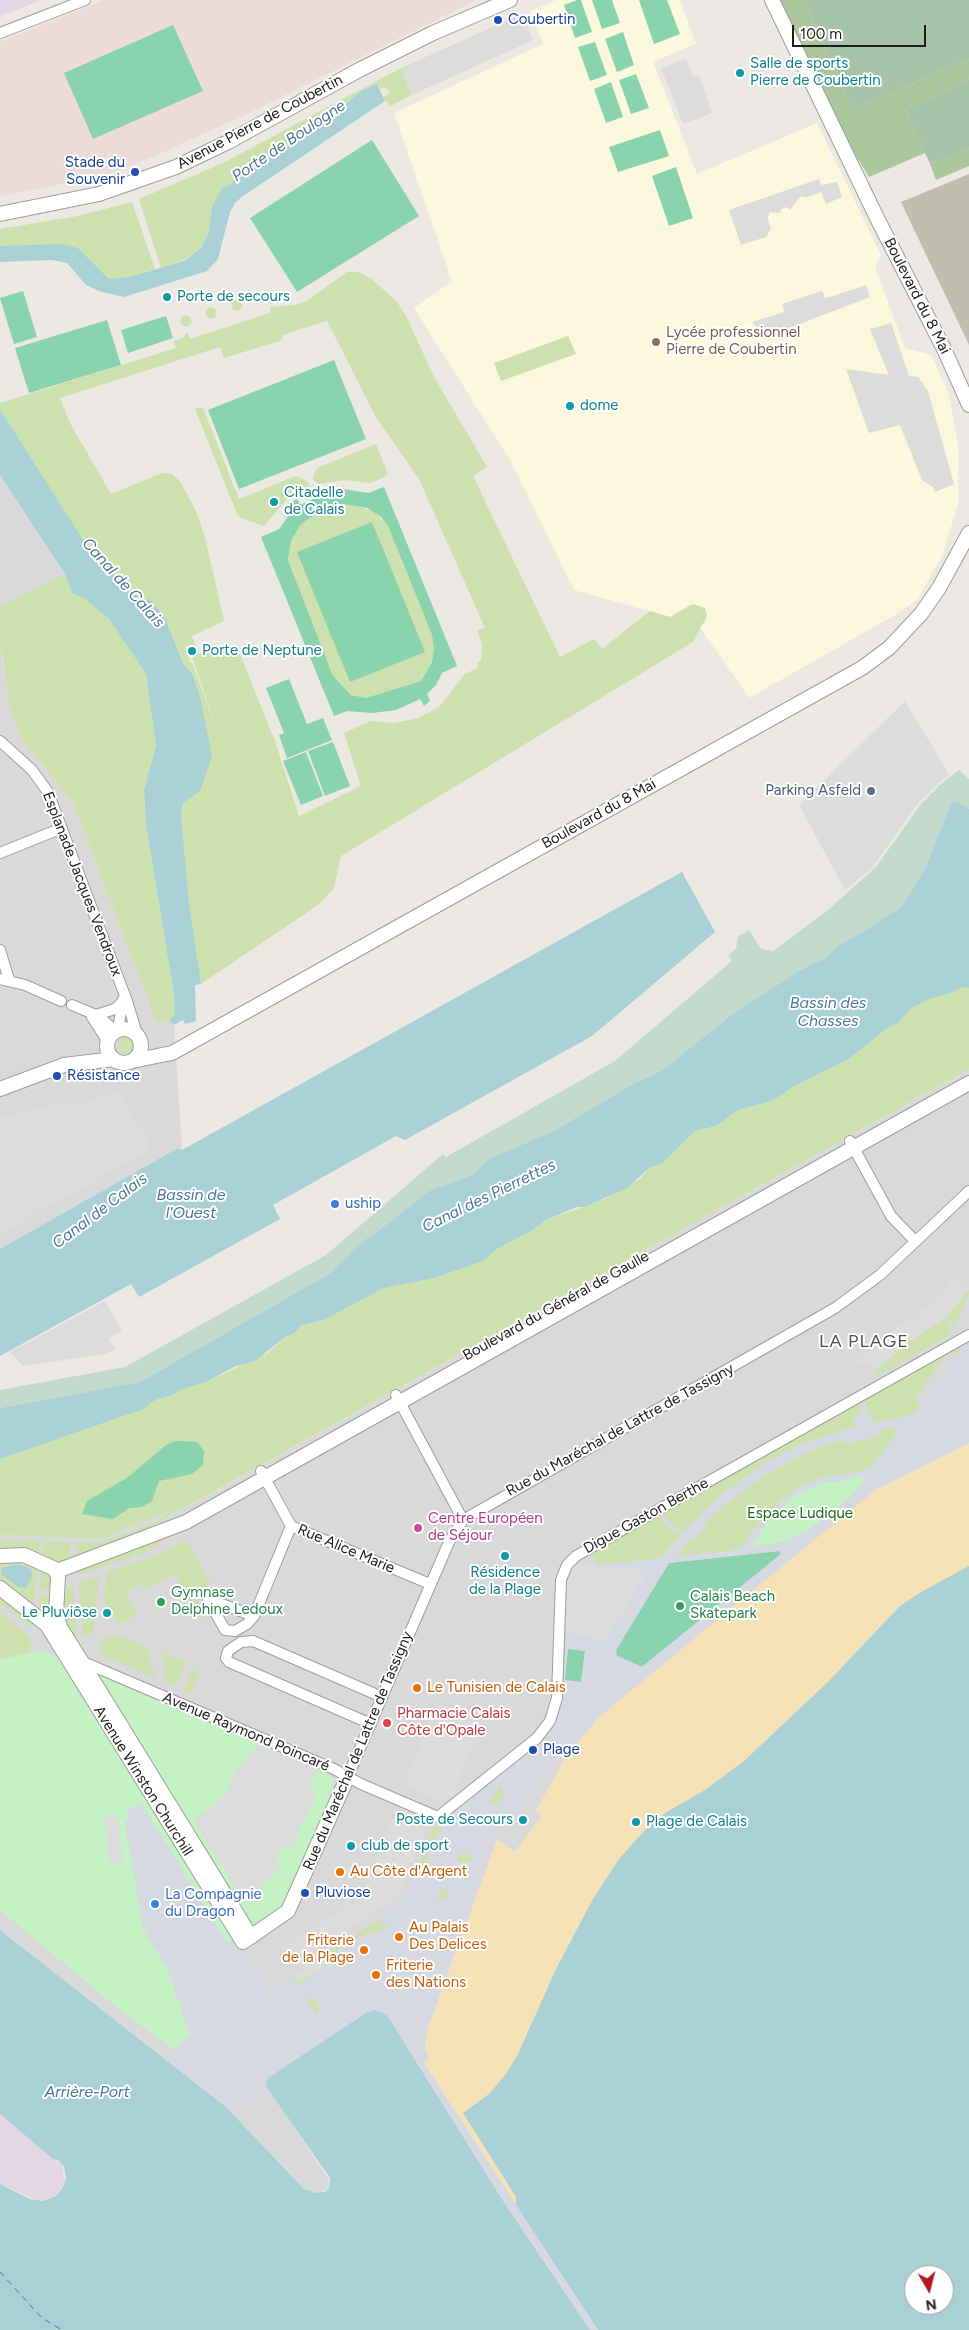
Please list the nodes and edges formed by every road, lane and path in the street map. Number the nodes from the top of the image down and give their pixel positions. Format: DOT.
graph roads {
  1 [pos="84,0"];
  2 [pos="510,0"];
  3 [pos="765,0"];
  4 [pos="772,0"];
  5 [pos="0,33"];
  6 [pos="798,56"];
  7 [pos="863,187"];
  8 [pos="0,214"];
  9 [pos="969,383"];
  10 [pos="969,405"];
  11 [pos="969,533"];
  12 [pos="2,747"];
  13 [pos="62,828"];
  14 [pos="0,853"];
  15 [pos="0,950"];
  16 [pos="4,979"];
  17 [pos="121,986"];
  18 [pos="61,1000"];
  19 [pos="123,1001"];
  20 [pos="72,1005"];
  21 [pos="91,1013"];
  22 [pos="113,1037"];
  23 [pos="138,1037"];
  24 [pos="184,1045"];
  25 [pos="114,1059"];
  26 [pos="132,1061"];
  27 [pos="64,1065"];
  28 [pos="969,1074"];
  29 [pos="969,1082"];
  30 [pos="0,1089"];
  31 [pos="851,1144"];
  32 [pos="969,1190"];
  33 [pos="915,1241"];
  34 [pos="969,1335"];
  35 [pos="398,1399"];
  36 [pos="263,1475"];
  37 [pos="463,1520"];
  38 [pos="291,1526"];
  39 [pos="0,1556"];
  40 [pos="57,1571"];
  41 [pos="430,1584"];
  42 [pos="0,1588"];
  43 [pos="56,1614"];
  44 [pos="254,1616"];
  45 [pos="43,1621"];
  46 [pos="81,1661"];
  47 [pos="382,1697"];
  48 [pos="371,1724"];
  49 [pos="348,1776"];
  50 [pos="438,1817"];
  51 [pos="247,1940"];
  1 -- 5 [label="street"];
  2 -- 8 [label="street, Avenue Pierre de Coubertin"];
  3 -- 6 [label="street, Boulevard du 8 Mai"];
  4 -- 6 [label="street, Boulevard du 8 Mai"];
  6 -- 7 [label="street, Boulevard du 8 Mai"];
  7 -- 9 [label="street, Boulevard du 8 Mai"];
  7 -- 10 [label="street, Boulevard du 8 Mai"];
  11 -- 24 [label="street, Boulevard du 8 Mai"];
  12 -- 13 [label="street, Esplanade Jacques Vendroux"];
  13 -- 14 [label="street"];
  13 -- 17 [label="street, Esplanade Jacques Vendroux"];
  15 -- 16 [label="street"];
  16 -- 18 [label="street"];
  17 -- 19 [label="street, Esplanade Jacques Vendroux"];
  17 -- 23 [label="street, Esplanade Jacques Vendroux"];
  19 -- 21 [label="street"];
  19 -- 22 [label="street, Esplanade Jacques Vendroux"];
  20 -- 21 [label="street"];
  21 -- 22 [label="street"];
  22 -- 23 [label="street"];
  22 -- 25 [label="street"];
  22 -- 27 [label="street"];
  23 -- 24 [label="street, Boulevard du 8 Mai"];
  23 -- 26 [label="street"];
  24 -- 26 [label="street, Boulevard du 8 Mai"];
  25 -- 26 [label="street"];
  25 -- 27 [label="street"];
  27 -- 30 [label="street"];
  28 -- 31 [label="street, Boulevard du Général de Gaulle"];
  29 -- 31 [label="street, Boulevard du Général de Gaulle"];
  31 -- 33 [label="street"];
  31 -- 35 [label="street, Boulevard du Général de Gaulle"];
  32 -- 33 [label="street, Rue du Maréchal de Lattre de Tassigny"];
  33 -- 37 [label="street, Rue du Maréchal de Lattre de Tassigny"];
  34 -- 50 [label="street, Digue Gaston Berthe"];
  35 -- 36 [label="street, Boulevard du Général de Gaulle"];
  35 -- 37 [label="street"];
  36 -- 38 [label="street, Rue Alice Marie"];
  36 -- 40 [label="street, Boulevard du Général de Gaulle"];
  37 -- 41 [label="street, Rue du Maréchal de Lattre de Tassigny"];
  38 -- 41 [label="street, Rue Alice Marie"];
  38 -- 44 [label="street"];
  39 -- 40 [label="street"];
  40 -- 43 [label="street"];
  41 -- 47 [label="street, Rue du Maréchal de Lattre de Tassigny"];
  42 -- 45 [label="street"];
  43 -- 45 [label="street"];
  43 -- 46 [label="street, Avenue Winston Churchill"];
  45 -- 51 [label="street, Avenue Winston Churchill"];
  46 -- 49 [label="street, Avenue Raymond Poincaré"];
  46 -- 51 [label="street, Avenue Winston Churchill"];
  47 -- 48 [label="street, Rue du Maréchal de Lattre de Tassigny"];
  47 -- 48 [label="street"];
  48 -- 49 [label="street, Rue du Maréchal de Lattre de Tassigny"];
  49 -- 50 [label="street, Avenue Raymond Poincaré"];
  49 -- 51 [label="street, Rue du Maréchal de Lattre de Tassigny"];
}
